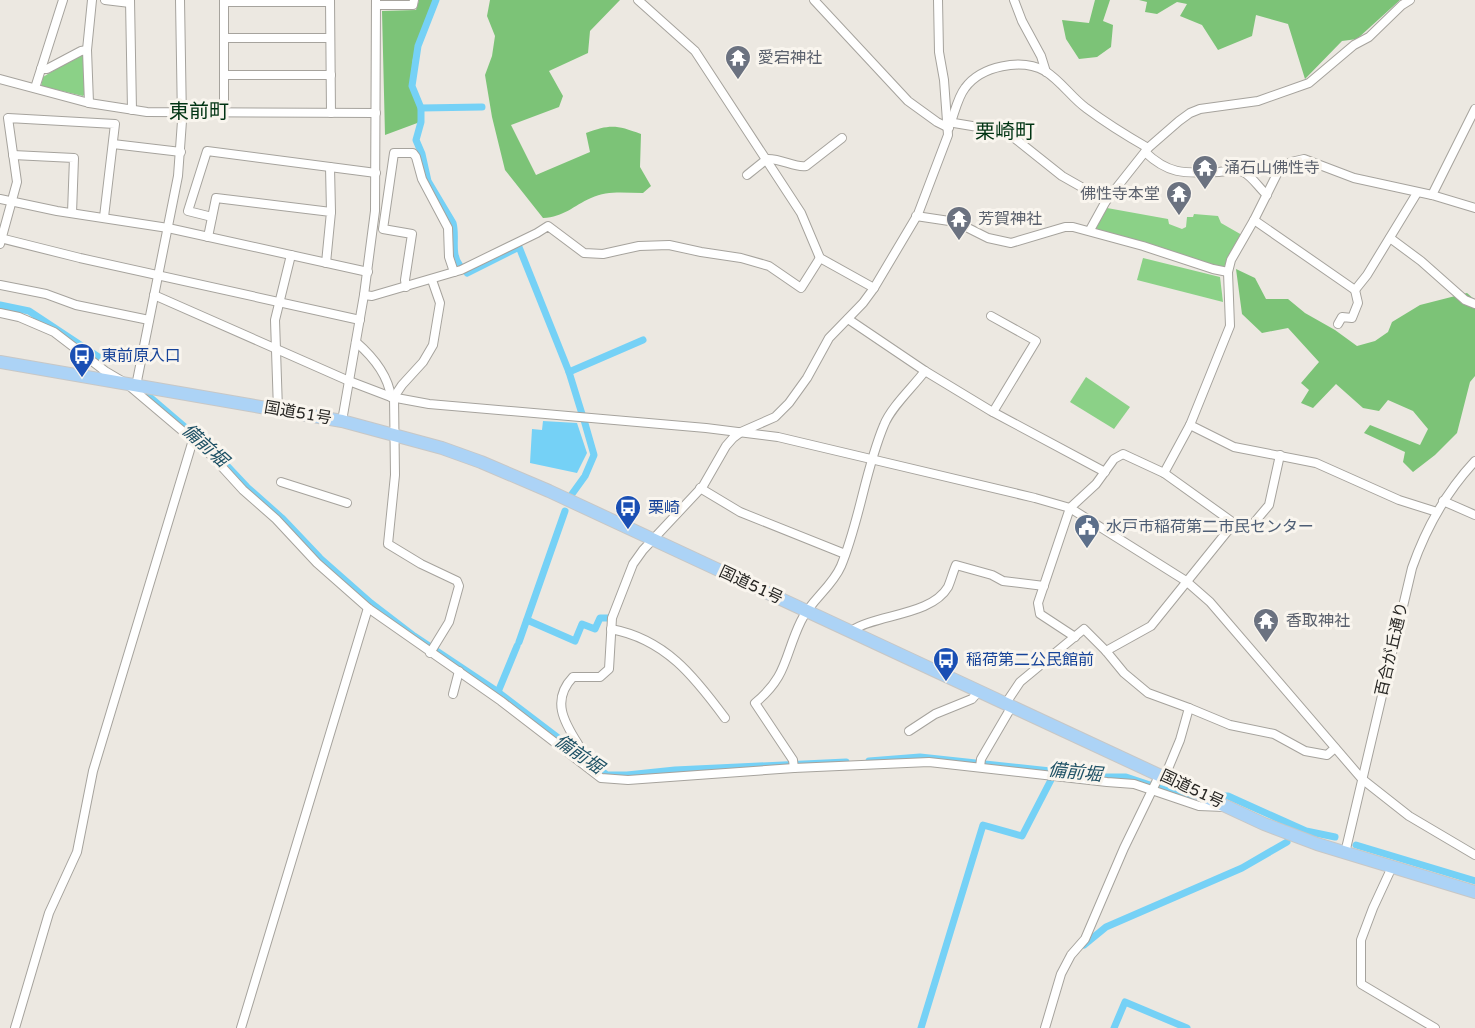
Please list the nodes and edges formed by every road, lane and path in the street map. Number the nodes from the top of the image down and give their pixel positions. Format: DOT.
graph roads {
  1 [pos="63,0"];
  2 [pos="92,0"];
  3 [pos="105,0"];
  4 [pos="180,0"];
  5 [pos="414,0"];
  6 [pos="638,0"];
  7 [pos="814,0"];
  8 [pos="938,0"];
  9 [pos="1014,0"];
  10 [pos="1410,0"];
  11 [pos="224,1"];
  12 [pos="330,1"];
  13 [pos="130,2"];
  14 [pos="376,3"];
  15 [pos="224,38"];
  16 [pos="330,38"];
  17 [pos="87,50"];
  18 [pos="41,69"];
  19 [pos="1046,72"];
  20 [pos="224,75"];
  21 [pos="331,75"];
  22 [pos="0,79"];
  23 [pos="35,88"];
  24 [pos="89,102"];
  25 [pos="132,110"];
  26 [pos="1475,110"];
  27 [pos="182,112"];
  28 [pos="224,113"];
  29 [pos="331,113"];
  30 [pos="376,113"];
  31 [pos="4,117"];
  32 [pos="949,124"];
  33 [pos="842,138"];
  34 [pos="113,144"];
  35 [pos="1147,150"];
  36 [pos="181,152"];
  37 [pos="13,155"];
  38 [pos="767,159"];
  39 [pos="330,167"];
  40 [pos="376,173"];
  41 [pos="747,175"];
  42 [pos="1417,193"];
  43 [pos="1267,195"];
  44 [pos="1432,195"];
  45 [pos="0,199"];
  46 [pos="11,201"];
  47 [pos="1106,201"];
  48 [pos="1475,208"];
  49 [pos="331,212"];
  50 [pos="72,213"];
  51 [pos="916,216"];
  52 [pos="104,217"];
  53 [pos="212,217"];
  54 [pos="1254,220"];
  55 [pos="168,228"];
  56 [pos="1090,230"];
  57 [pos="208,237"];
  58 [pos="0,238"];
  59 [pos="1390,238"];
  60 [pos="0,244"];
  61 [pos="291,255"];
  62 [pos="820,258"];
  63 [pos="326,263"];
  64 [pos="368,272"];
  65 [pos="454,272"];
  66 [pos="1228,272"];
  67 [pos="158,275"];
  68 [pos="432,280"];
  69 [pos="0,285"];
  70 [pos="406,287"];
  71 [pos="874,288"];
  72 [pos="1355,290"];
  73 [pos="154,295"];
  74 [pos="364,295"];
  75 [pos="279,302"];
  76 [pos="1475,304"];
  77 [pos="0,313"];
  78 [pos="991,316"];
  79 [pos="848,319"];
  80 [pos="149,320"];
  81 [pos="360,320"];
  82 [pos="1338,324"];
  83 [pos="356,342"];
  84 [pos="277,350"];
  85 [pos="0,362"];
  86 [pos="925,371"];
  87 [pos="349,381"];
  88 [pos="132,385"];
  89 [pos="392,397"];
  90 [pos="278,410"];
  91 [pos="993,412"];
  92 [pos="342,421"];
  93 [pos="1190,425"];
  94 [pos="741,432"];
  95 [pos="394,434"];
  96 [pos="193,440"];
  97 [pos="1280,455"];
  98 [pos="873,459"];
  99 [pos="1475,461"];
  100 [pos="1105,472"];
  101 [pos="1164,472"];
  102 [pos="281,482"];
  103 [pos="700,488"];
  104 [pos="1443,501"];
  105 [pos="347,503"];
  106 [pos="1070,508"];
  107 [pos="1437,512"];
  108 [pos="1475,515"];
  109 [pos="1230,528"];
  110 [pos="652,539"];
  111 [pos="845,554"];
  112 [pos="1186,581"];
  113 [pos="1044,586"];
  114 [pos="368,608"];
  115 [pos="807,610"];
  116 [pos="611,629"];
  117 [pos="851,631"];
  118 [pos="1075,637"];
  119 [pos="432,650"];
  120 [pos="1106,651"];
  121 [pos="459,671"];
  122 [pos="979,691"];
  123 [pos="453,694"];
  124 [pos="1009,704"];
  125 [pos="1189,708"];
  126 [pos="725,718"];
  127 [pos="909,731"];
  128 [pos="1335,748"];
  129 [pos="574,751"];
  130 [pos="980,764"];
  131 [pos="794,765"];
  132 [pos="1362,778"];
  133 [pos="1157,783"];
  134 [pos="1230,807"];
  135 [pos="1345,852"];
  136 [pos="1475,855"];
  137 [pos="1392,867"];
  138 [pos="1475,892"];
  139 [pos="15,1028"];
  140 [pos="241,1028"];
  141 [pos="1045,1028"];
  142 [pos="1435,1028"];
  1 -- 18 [label="street"];
  2 -- 17 [label="street"];
  3 -- 13 [label="street"];
  4 -- 27 [label="street"];
  5 -- 14 [label="street"];
  6 -- 38 [label="street"];
  7 -- 32 [label="street"];
  8 -- 32 [label="street"];
  9 -- 19 [label="street"];
  10 -- 35 [label="street"];
  11 -- 12 [label="street"];
  11 -- 15 [label="street"];
  12 -- 16 [label="street"];
  13 -- 25 [label="street"];
  14 -- 30 [label="street"];
  15 -- 16 [label="street"];
  15 -- 20 [label="street"];
  16 -- 21 [label="street"];
  17 -- 18 [label="street"];
  17 -- 24 [label="street"];
  18 -- 23 [label="street"];
  19 -- 32 [label="street"];
  19 -- 35 [label="street"];
  20 -- 21 [label="street"];
  20 -- 28 [label="street"];
  21 -- 29 [label="street"];
  22 -- 23 [label="street"];
  23 -- 24 [label="street"];
  24 -- 25 [label="street"];
  25 -- 27 [label="street"];
  26 -- 44 [label="street"];
  27 -- 28 [label="street"];
  27 -- 36 [label="street"];
  28 -- 29 [label="street"];
  29 -- 30 [label="street"];
  30 -- 40 [label="street"];
  31 -- 34 [label="street"];
  31 -- 37 [label="street"];
  32 -- 47 [label="street"];
  32 -- 51 [label="street"];
  33 -- 38 [label="street"];
  34 -- 36 [label="street"];
  34 -- 52 [label="street"];
  35 -- 43 [label="street"];
  35 -- 47 [label="street"];
  36 -- 55 [label="street"];
  37 -- 46 [label="street"];
  37 -- 50 [label="street"];
  38 -- 41 [label="street"];
  38 -- 62 [label="street"];
  39 -- 40 [label="street"];
  39 -- 49 [label="street"];
  39 -- 53 [label="street"];
  40 -- 64 [label="street"];
  42 -- 43 [label="street"];
  42 -- 44 [label="street"];
  42 -- 59 [label="street"];
  43 -- 54 [label="street"];
  44 -- 48 [label="street"];
  45 -- 46 [label="street"];
  46 -- 50 [label="street"];
  46 -- 58 [label="street"];
  47 -- 56 [label="street"];
  49 -- 53 [label="street"];
  49 -- 63 [label="street"];
  50 -- 52 [label="street"];
  51 -- 56 [label="street"];
  51 -- 71 [label="street"];
  52 -- 55 [label="street"];
  53 -- 57 [label="street"];
  54 -- 66 [label="street"];
  54 -- 72 [label="street"];
  55 -- 57 [label="street"];
  55 -- 67 [label="street"];
  56 -- 66 [label="street"];
  57 -- 61 [label="street"];
  58 -- 60 [label="street"];
  58 -- 67 [label="street"];
  59 -- 72 [label="street"];
  59 -- 76 [label="street"];
  61 -- 63 [label="street"];
  61 -- 75 [label="street"];
  62 -- 65 [label="street"];
  62 -- 71 [label="street"];
  63 -- 64 [label="street"];
  64 -- 74 [label="street"];
  65 -- 68 [label="street"];
  65 -- 70 [label="street"];
  66 -- 93 [label="street"];
  67 -- 73 [label="street"];
  67 -- 75 [label="street"];
  68 -- 70 [label="street"];
  68 -- 89 [label="street"];
  69 -- 80 [label="street"];
  70 -- 74 [label="street"];
  71 -- 79 [label="street"];
  72 -- 82 [label="street"];
  73 -- 80 [label="street"];
  73 -- 84 [label="street"];
  74 -- 81 [label="street"];
  75 -- 81 [label="street"];
  75 -- 84 [label="street"];
  77 -- 88 [label="street"];
  78 -- 91 [label="street"];
  79 -- 86 [label="street"];
  79 -- 94 [label="street"];
  80 -- 88 [label="street"];
  81 -- 83 [label="street"];
  83 -- 87 [label="street"];
  83 -- 89 [label="street"];
  84 -- 87 [label="street"];
  84 -- 90 [label="street"];
  85 -- 88 [label="highway, 国道51号"];
  86 -- 91 [label="street"];
  86 -- 98 [label="street"];
  87 -- 89 [label="street"];
  87 -- 92 [label="street"];
  88 -- 90 [label="highway, 国道51号"];
  88 -- 96 [label="street"];
  89 -- 94 [label="street"];
  89 -- 95 [label="street"];
  90 -- 92 [label="highway, 国道51号"];
  91 -- 100 [label="street"];
  92 -- 95 [label="highway, 国道51号"];
  93 -- 97 [label="street"];
  93 -- 101 [label="street"];
  94 -- 98 [label="street"];
  94 -- 103 [label="street"];
  95 -- 110 [label="highway, 国道51号"];
  95 -- 119 [label="street"];
  96 -- 114 [label="street"];
  96 -- 139 [label="street"];
  97 -- 107 [label="street"];
  97 -- 109 [label="street"];
  98 -- 106 [label="street"];
  98 -- 111 [label="street"];
  99 -- 104 [label="street, 百合が丘通り"];
  100 -- 101 [label="street"];
  100 -- 106 [label="street"];
  101 -- 109 [label="street"];
  102 -- 105 [label="street"];
  103 -- 110 [label="street"];
  103 -- 111 [label="street"];
  104 -- 107 [label="street, 百合が丘通り"];
  104 -- 108 [label="street"];
  106 -- 112 [label="street"];
  106 -- 113 [label="street"];
  107 -- 132 [label="street, 百合が丘通り"];
  109 -- 112 [label="street"];
  110 -- 115 [label="highway, 国道51号"];
  110 -- 116 [label="street"];
  111 -- 115 [label="street"];
  112 -- 120 [label="street"];
  112 -- 128 [label="street"];
  113 -- 117 [label="street"];
  113 -- 118 [label="street"];
  114 -- 119 [label="street"];
  114 -- 140 [label="street"];
  115 -- 117 [label="highway, 国道51号"];
  115 -- 131 [label="street"];
  116 -- 126 [label="street"];
  116 -- 129 [label="street"];
  117 -- 122 [label="highway, 国道51号"];
  118 -- 120 [label="street"];
  118 -- 124 [label="street"];
  119 -- 121 [label="street"];
  120 -- 125 [label="street"];
  121 -- 123 [label="street"];
  121 -- 129 [label="street"];
  122 -- 124 [label="highway, 国道51号"];
  122 -- 127 [label="street"];
  124 -- 130 [label="street"];
  124 -- 133 [label="highway, 国道51号"];
  125 -- 128 [label="street"];
  125 -- 133 [label="street"];
  128 -- 132 [label="street"];
  129 -- 131 [label="street"];
  130 -- 131 [label="street"];
  130 -- 133 [label="street"];
  132 -- 135 [label="street, 百合が丘通り"];
  132 -- 136 [label="street"];
  133 -- 134 [label="highway, 国道51号"];
  133 -- 134 [label="street"];
  133 -- 141 [label="street"];
  134 -- 135 [label="highway, 国道51号"];
  135 -- 137 [label="highway, 国道51号"];
  137 -- 138 [label="highway, 国道51号"];
  137 -- 142 [label="street"];
}
